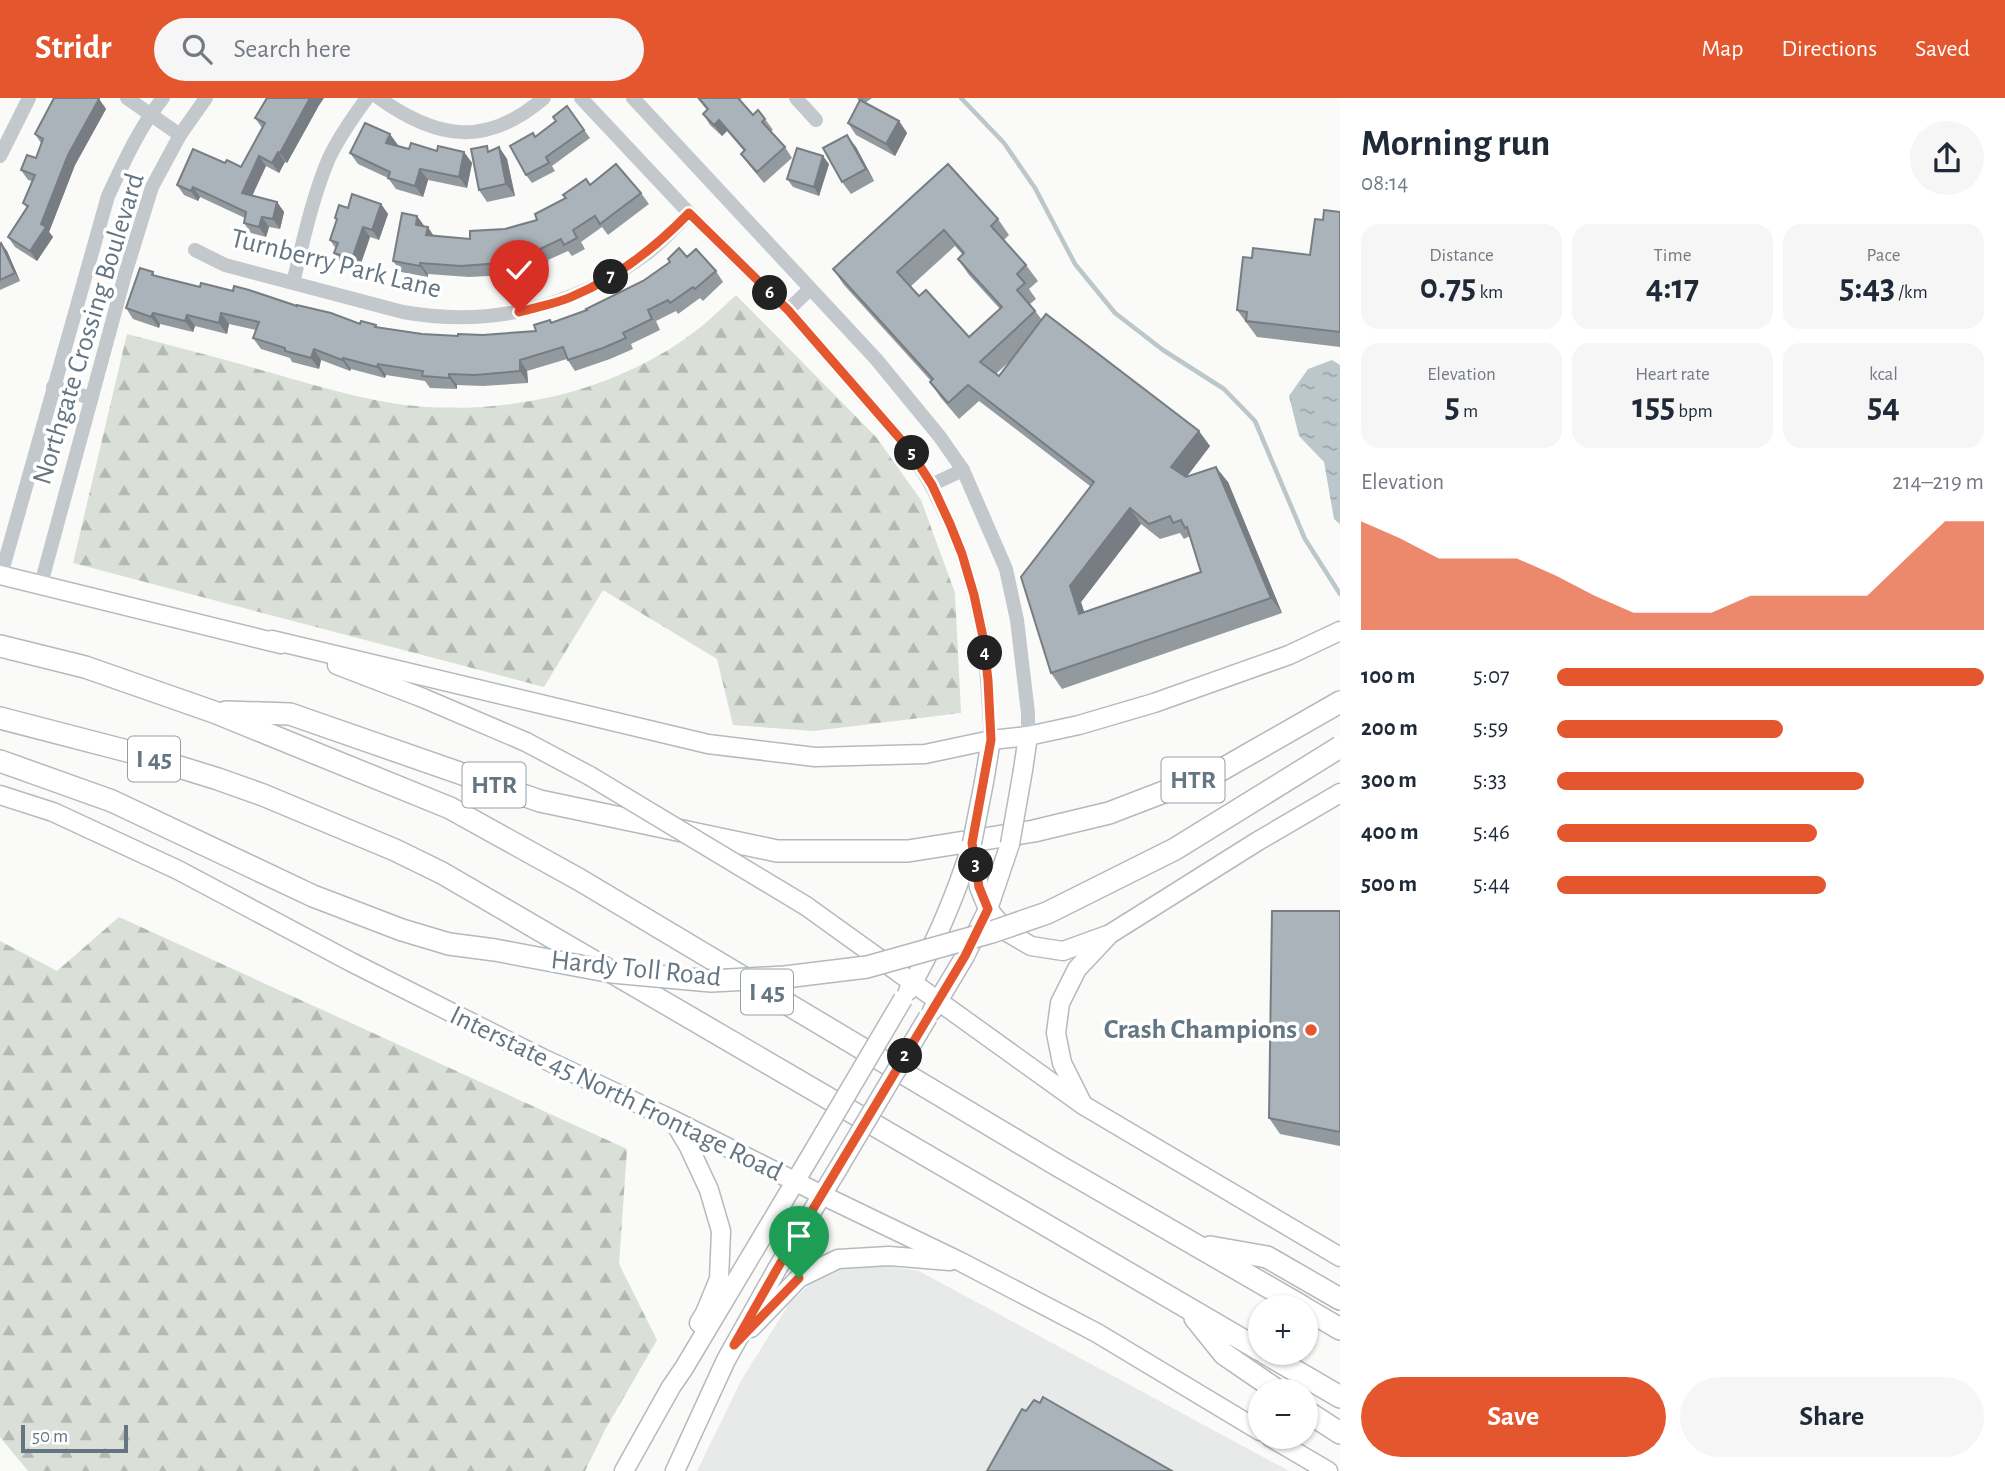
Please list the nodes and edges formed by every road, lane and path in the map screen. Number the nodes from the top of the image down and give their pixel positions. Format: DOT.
graph roads {
  1 [pos="29,98"];
  2 [pos="127,98"];
  3 [pos="163,98"];
  4 [pos="206,98"];
  5 [pos="367,98"];
  6 [pos="379,98"];
  7 [pos="544,98"];
  8 [pos="581,98"];
  9 [pos="633,98"];
  10 [pos="796,98"];
  11 [pos="151,113"];
  12 [pos="816,120"];
  13 [pos="180,135"];
  14 [pos="0,156"];
  15 [pos="689,213"];
  16 [pos="195,250"];
  17 [pos="293,284"];
  18 [pos="810,289"];
  19 [pos="788,310"];
  20 [pos="53,387"];
  21 [pos="91,398"];
  22 [pos="963,470"];
  23 [pos="932,485"];
  24 [pos="1,575"];
  25 [pos="41,584"];
  26 [pos="1340,631"];
  27 [pos="272,640"];
  28 [pos="0,646"];
  29 [pos="1340,702"];
  30 [pos="214,712"];
  31 [pos="0,718"];
  32 [pos="1028,736"];
  33 [pos="991,740"];
  34 [pos="1340,747"];
  35 [pos="0,761"];
  36 [pos="1340,793"];
  37 [pos="0,795"];
  38 [pos="972,843"];
  39 [pos="987,897"];
  40 [pos="1110,934"];
  41 [pos="1021,940"];
  42 [pos="965,956"];
  43 [pos="913,983"];
  44 [pos="933,1009"];
  45 [pos="1083,1105"];
  46 [pos="673,1120"];
  47 [pos="794,1182"];
  48 [pos="822,1195"];
  49 [pos="1195,1245"];
  50 [pos="1340,1257"];
  51 [pos="961,1262"];
  52 [pos="1282,1295"];
  53 [pos="1340,1299"];
  54 [pos="1184,1306"];
  55 [pos="1318,1316"];
  56 [pos="1340,1329"];
  57 [pos="1248,1343"];
  58 [pos="734,1345"];
  59 [pos="1285,1365"];
  60 [pos="1260,1379"];
  61 [pos="671,1387"];
  62 [pos="1340,1397"];
  63 [pos="1318,1418"];
  64 [pos="1248,1424"];
  65 [pos="1340,1433"];
  66 [pos="1290,1449"];
  67 [pos="624,1471"];
  68 [pos="675,1471"];
  69 [pos="1328,1471"];
  1 -- 14 [label="street"];
  2 -- 11 [label="street"];
  3 -- 11 [label="street, Northgate Crossing Boulevard"];
  4 -- 13 [label="street, Northgate Crossing Boulevard"];
  5 -- 17 [label="street"];
  6 -- 7 [label="street"];
  8 -- 15 [label="street"];
  9 -- 18 [label="street"];
  10 -- 12 [label="street"];
  11 -- 13 [label="street"];
  11 -- 20 [label="street, Northgate Crossing Boulevard"];
  13 -- 21 [label="street, Northgate Crossing Boulevard"];
  15 -- 17 [label="street, Turnberry Park Lane"];
  15 -- 19 [label="street"];
  16 -- 17 [label="street, Turnberry Park Lane"];
  18 -- 19 [label="street"];
  18 -- 22 [label="street"];
  19 -- 23 [label="street"];
  20 -- 21 [label="street"];
  20 -- 24 [label="street, Northgate Crossing Boulevard"];
  21 -- 25 [label="street, Northgate Crossing Boulevard"];
  22 -- 23 [label="street"];
  22 -- 32 [label="street"];
  23 -- 33 [label="street"];
  24 -- 25 [label="main road"];
  25 -- 27 [label="main road"];
  26 -- 32 [label="main road"];
  27 -- 33 [label="main road"];
  27 -- 43 [label="main road, bridge"];
  28 -- 30 [label="highway, I 45"];
  29 -- 30 [label="highway, HTR"];
  30 -- 49 [label="highway, I 45"];
  31 -- 54 [label="highway, I 45"];
  32 -- 33 [label="main road"];
  32 -- 39 [label="main road, bridge"];
  33 -- 38 [label="main road, bridge"];
  34 -- 35 [label="highway, Hardy Toll Road / HTR, bridge"];
  36 -- 40 [label="main road"];
  37 -- 46 [label="main road, Interstate 45 North Frontage Road"];
  38 -- 39 [label="main road"];
  38 -- 43 [label="main road"];
  39 -- 41 [label="main road"];
  39 -- 42 [label="main road"];
  40 -- 41 [label="main road"];
  40 -- 45 [label="main road"];
  41 -- 42 [label="main road"];
  42 -- 44 [label="main road"];
  43 -- 44 [label="main road"];
  43 -- 47 [label="main road, bridge"];
  44 -- 45 [label="main road"];
  44 -- 48 [label="main road, bridge"];
  45 -- 50 [label="main road"];
  46 -- 47 [label="main road, Interstate 45 North Frontage Road"];
  46 -- 61 [label="main road"];
  47 -- 48 [label="main road, Interstate 45 North Frontage Road"];
  47 -- 61 [label="main road"];
  48 -- 51 [label="main road, Interstate 45 North Frontage Road"];
  48 -- 58 [label="main road"];
  49 -- 52 [label="highway, I 45"];
  49 -- 53 [label="highway"];
  51 -- 58 [label="main road"];
  51 -- 64 [label="main road, Interstate 45 North Frontage Road"];
  54 -- 57 [label="highway, I 45"];
  54 -- 60 [label="highway"];
  55 -- 56 [label="highway, I 45"];
  58 -- 68 [label="main road"];
  59 -- 62 [label="highway"];
  61 -- 67 [label="main road"];
  63 -- 65 [label="highway"];
  66 -- 69 [label="main road"];
}
